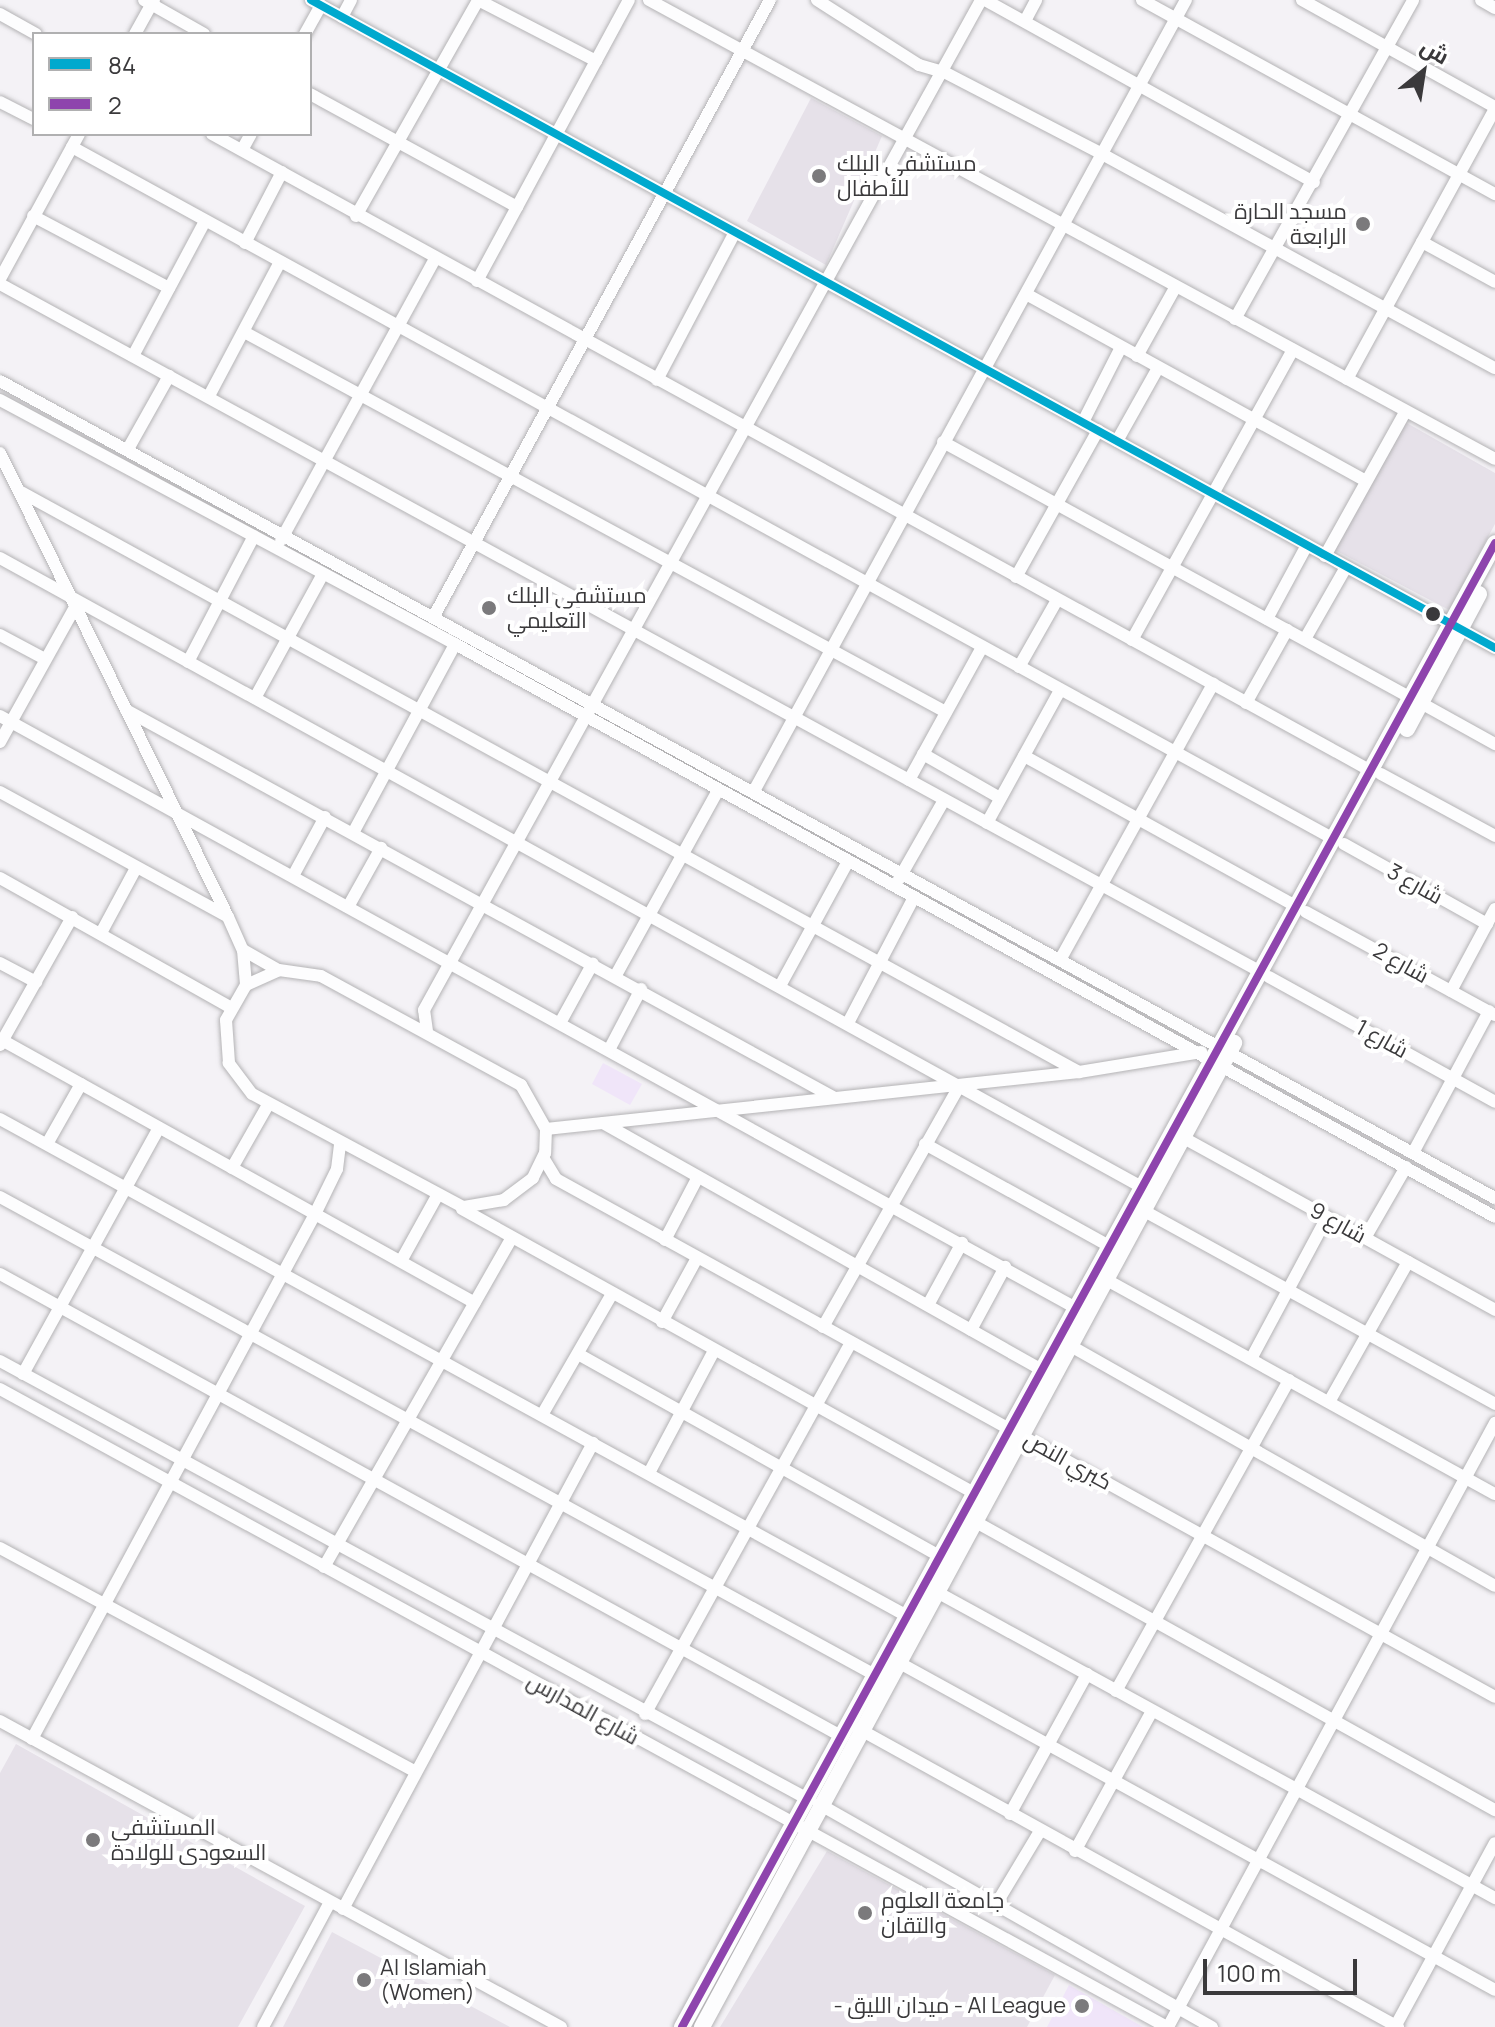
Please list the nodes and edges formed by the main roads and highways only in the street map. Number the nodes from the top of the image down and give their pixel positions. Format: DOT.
graph roads {
  1 [pos="1495,543"];
  2 [pos="1495,563"];
  3 [pos="1456,626"];
  4 [pos="1215,1054"];
  5 [pos="1137,1207"];
  6 [pos="1015,1432"];
  7 [pos="812,1801"];
  8 [pos="799,1826"];
  9 [pos="682,2027"];
  10 [pos="702,2027"];
  1 -- 3 [label="main road"];
  2 -- 3 [label="main road"];
  3 -- 4 [label="main road"];
  4 -- 5 [label="main road"];
  4 -- 5 [label="main road"];
  5 -- 6 [label="main road"];
  5 -- 6 [label="main road"];
  6 -- 7 [label="main road"];
  6 -- 7 [label="main road"];
  7 -- 8 [label="main road"];
  8 -- 9 [label="main road"];
  8 -- 10 [label="main road"];
}
